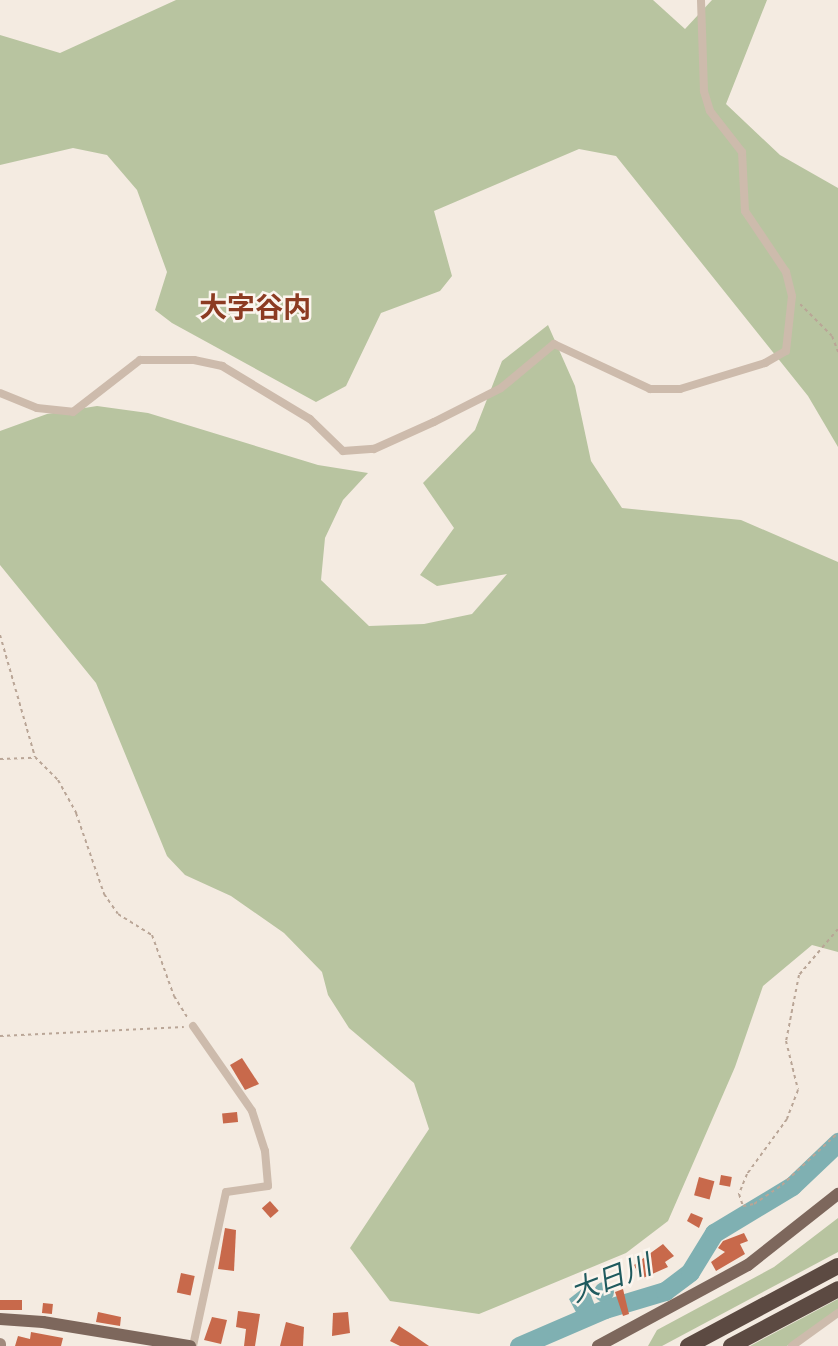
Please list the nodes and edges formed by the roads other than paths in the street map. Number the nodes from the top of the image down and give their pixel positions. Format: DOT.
graph roads {
  1 [pos="701,0"];
  2 [pos="0,393"];
  3 [pos="193,1027"];
  4 [pos="838,1194"];
  5 [pos="838,1266"];
  6 [pos="838,1289"];
  7 [pos="838,1313"];
  8 [pos="0,1320"];
  9 [pos="624,1341"];
  10 [pos="192,1346"];
  11 [pos="598,1346"];
  12 [pos="688,1346"];
  13 [pos="731,1346"];
  14 [pos="792,1346"];
  1 -- 2 [label="street"];
  3 -- 10 [label="street"];
  4 -- 9 [label="main road"];
  5 -- 12 [label="highway"];
  6 -- 13 [label="highway"];
  7 -- 14 [label="street"];
  8 -- 10 [label="main road"];
  9 -- 11 [label="main road"];
}
